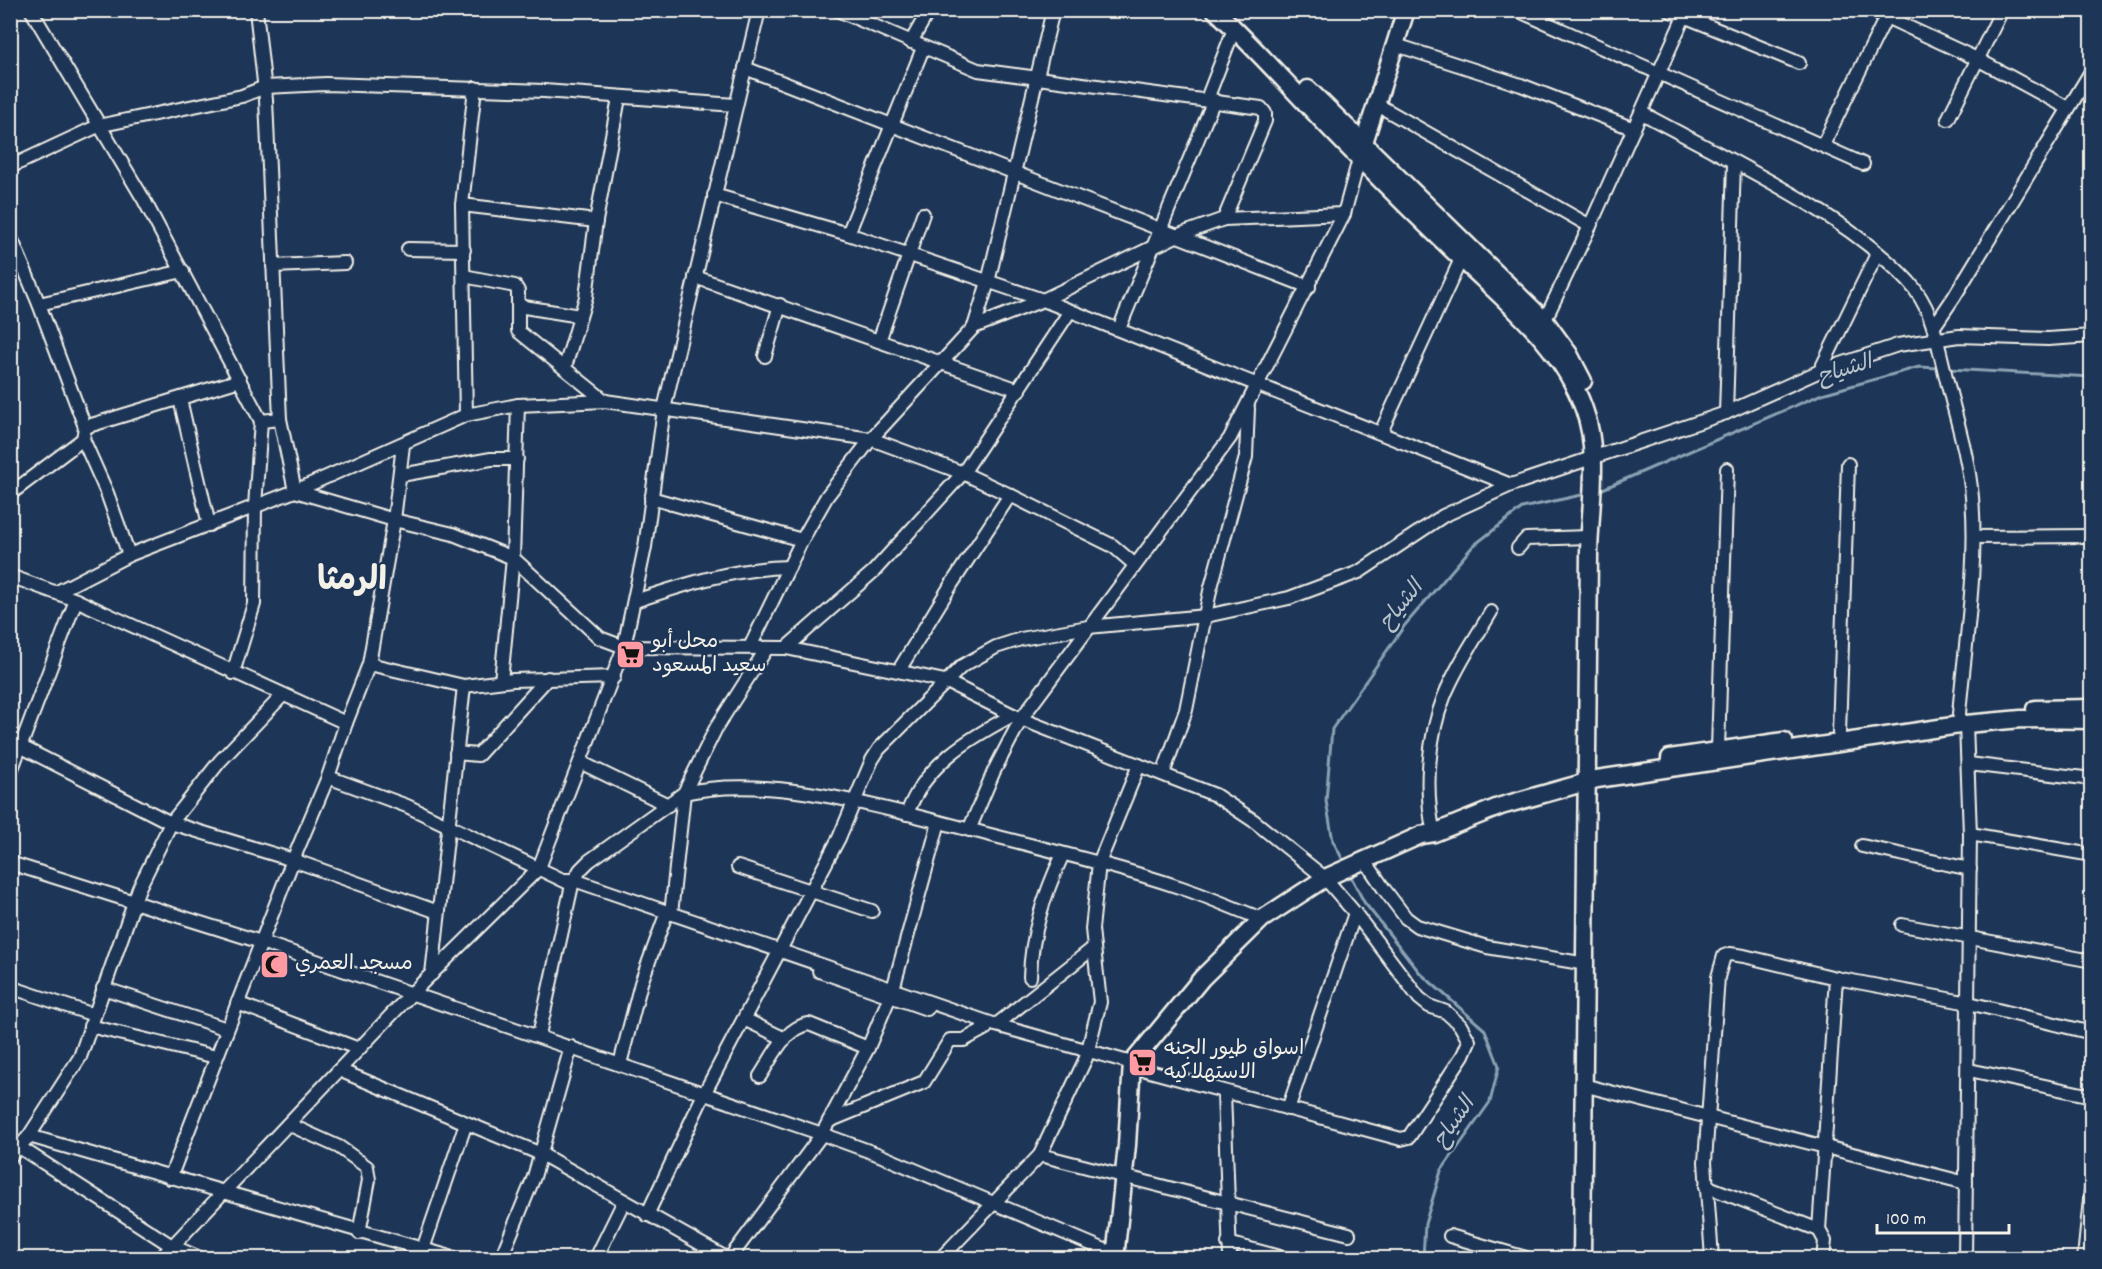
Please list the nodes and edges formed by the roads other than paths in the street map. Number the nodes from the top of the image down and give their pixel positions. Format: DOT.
graph roads {
  1 [pos="31,10"];
  2 [pos="256,10"];
  3 [pos="759,10"];
  4 [pos="929,10"];
  5 [pos="1053,10"];
  6 [pos="1215,10"];
  7 [pos="1228,10"];
  8 [pos="1406,10"];
  9 [pos="1517,10"];
  10 [pos="1669,10"];
  11 [pos="1871,10"];
  12 [pos="2002,10"];
  13 [pos="842,11"];
  14 [pos="1685,14"];
  15 [pos="1887,14"];
  16 [pos="1234,28"];
  17 [pos="911,42"];
  18 [pos="1396,45"];
  19 [pos="923,48"];
  20 [pos="1977,59"];
  21 [pos="1799,63"];
  22 [pos="745,68"];
  23 [pos="2091,69"];
  24 [pos="1660,72"];
  25 [pos="1039,78"];
  26 [pos="265,87"];
  27 [pos="475,88"];
  28 [pos="619,98"];
  29 [pos="1210,100"];
  30 [pos="735,105"];
  31 [pos="2068,108"];
  32 [pos="1374,109"];
  33 [pos="1642,113"];
  34 [pos="1948,119"];
  35 [pos="1342,122"];
  36 [pos="892,124"];
  37 [pos="98,126"];
  38 [pos="1634,129"];
  39 [pos="1823,145"];
  40 [pos="1361,152"];
  41 [pos="1734,163"];
  42 [pos="1863,164"];
  43 [pos="10,167"];
  44 [pos="1015,173"];
  45 [pos="714,195"];
  46 [pos="462,205"];
  47 [pos="923,214"];
  48 [pos="1344,214"];
  49 [pos="1224,219"];
  50 [pos="596,221"];
  51 [pos="1590,226"];
  52 [pos="1161,230"];
  53 [pos="848,234"];
  54 [pos="10,235"];
  55 [pos="1176,236"];
  56 [pos="1155,245"];
  57 [pos="408,249"];
  58 [pos="464,250"];
  59 [pos="1877,254"];
  60 [pos="908,256"];
  61 [pos="1461,259"];
  62 [pos="15,261"];
  63 [pos="345,263"];
  64 [pos="273,266"];
  65 [pos="183,271"];
  66 [pos="464,276"];
  67 [pos="695,277"];
  68 [pos="988,282"];
  69 [pos="1309,287"];
  70 [pos="1043,300"];
  71 [pos="39,304"];
  72 [pos="780,305"];
  73 [pos="518,306"];
  74 [pos="1070,311"];
  75 [pos="580,316"];
  76 [pos="1935,325"];
  77 [pos="974,327"];
  78 [pos="1541,327"];
  79 [pos="1119,329"];
  80 [pos="2091,336"];
  81 [pos="1938,338"];
  82 [pos="879,341"];
  83 [pos="765,356"];
  84 [pos="943,363"];
  85 [pos="564,367"];
  86 [pos="1820,371"];
  87 [pos="240,380"];
  88 [pos="1257,385"];
  89 [pos="1019,390"];
  90 [pos="180,399"];
  91 [pos="605,401"];
  92 [pos="518,405"];
  93 [pos="1248,406"];
  94 [pos="664,409"];
  95 [pos="1726,413"];
  96 [pos="466,415"];
  97 [pos="280,419"];
  98 [pos="261,421"];
  99 [pos="1380,432"];
  100 [pos="84,433"];
  101 [pos="871,439"];
  102 [pos="403,445"];
  103 [pos="517,459"];
  104 [pos="1596,464"];
  105 [pos="1848,464"];
  106 [pos="1727,469"];
  107 [pos="963,473"];
  108 [pos="401,475"];
  109 [pos="1511,485"];
  110 [pos="13,486"];
  111 [pos="296,491"];
  112 [pos="1010,495"];
  113 [pos="651,498"];
  114 [pos="1594,501"];
  115 [pos="255,506"];
  116 [pos="394,520"];
  117 [pos="209,525"];
  118 [pos="2091,536"];
  119 [pos="1589,537"];
  120 [pos="1974,537"];
  121 [pos="802,540"];
  122 [pos="1518,548"];
  123 [pos="129,555"];
  124 [pos="513,558"];
  125 [pos="1134,564"];
  126 [pos="789,567"];
  127 [pos="11,576"];
  128 [pos="57,592"];
  129 [pos="76,600"];
  130 [pos="635,601"];
  131 [pos="1491,612"];
  132 [pos="1206,615"];
  133 [pos="1088,627"];
  134 [pos="624,647"];
  135 [pos="750,647"];
  136 [pos="767,648"];
  137 [pos="786,648"];
  138 [pos="369,664"];
  139 [pos="899,670"];
  140 [pos="233,674"];
  141 [pos="614,677"];
  142 [pos="548,678"];
  143 [pos="501,681"];
  144 [pos="945,681"];
  145 [pos="464,686"];
  146 [pos="282,696"];
  147 [pos="2091,708"];
  148 [pos="1017,717"];
  149 [pos="1962,719"];
  150 [pos="2091,720"];
  151 [pos="346,723"];
  152 [pos="1839,733"];
  153 [pos="15,744"];
  154 [pos="1718,749"];
  155 [pos="456,753"];
  156 [pos="582,763"];
  157 [pos="1969,764"];
  158 [pos="1139,765"];
  159 [pos="10,774"];
  160 [pos="1163,774"];
  161 [pos="1592,775"];
  162 [pos="328,777"];
  163 [pos="2091,778"];
  164 [pos="684,793"];
  165 [pos="856,802"];
  166 [pos="668,804"];
  167 [pos="907,814"];
  168 [pos="939,822"];
  169 [pos="171,823"];
  170 [pos="447,826"];
  171 [pos="969,830"];
  172 [pos="1429,830"];
  173 [pos="1970,834"];
  174 [pos="1862,846"];
  175 [pos="1063,854"];
  176 [pos="2091,855"];
  177 [pos="293,860"];
  178 [pos="1361,860"];
  179 [pos="10,863"];
  180 [pos="1099,863"];
  181 [pos="738,867"];
  182 [pos="539,868"];
  183 [pos="1970,869"];
  184 [pos="1329,876"];
  185 [pos="570,882"];
  186 [pos="811,892"];
  187 [pos="135,901"];
  188 [pos="872,911"];
  189 [pos="438,912"];
  190 [pos="1355,913"];
  191 [pos="668,917"];
  192 [pos="1262,919"];
  193 [pos="1902,925"];
  194 [pos="1968,938"];
  195 [pos="261,942"];
  196 [pos="1092,949"];
  197 [pos="779,953"];
  198 [pos="2091,961"];
  199 [pos="1586,964"];
  200 [pos="432,974"];
  201 [pos="1030,977"];
  202 [pos="1836,978"];
  203 [pos="10,987"];
  204 [pos="103,988"];
  205 [pos="412,993"];
  206 [pos="891,993"];
  207 [pos="237,1002"];
  208 [pos="1970,1003"];
  209 [pos="744,1019"];
  210 [pos="92,1021"];
  211 [pos="991,1026"];
  212 [pos="227,1029"];
  213 [pos="2091,1033"];
  214 [pos="539,1035"];
  215 [pos="785,1039"];
  216 [pos="571,1047"];
  217 [pos="868,1048"];
  218 [pos="359,1049"];
  219 [pos="1087,1055"];
  220 [pos="216,1057"];
  221 [pos="620,1064"];
  222 [pos="1135,1067"];
  223 [pos="339,1070"];
  224 [pos="1969,1070"];
  225 [pos="760,1076"];
  226 [pos="1589,1086"];
  227 [pos="1224,1092"];
  228 [pos="704,1094"];
  229 [pos="2091,1096"];
  230 [pos="1287,1108"];
  231 [pos="1708,1118"];
  232 [pos="829,1122"];
  233 [pos="466,1123"];
  234 [pos="288,1124"];
  235 [pos="822,1134"];
  236 [pos="29,1136"];
  237 [pos="15,1144"];
  238 [pos="1826,1149"];
  239 [pos="541,1154"];
  240 [pos="1040,1155"];
  241 [pos="10,1157"];
  242 [pos="1124,1176"];
  243 [pos="170,1178"];
  244 [pos="2091,1179"];
  245 [pos="1966,1184"];
  246 [pos="1706,1186"];
  247 [pos="223,1194"];
  248 [pos="624,1201"];
  249 [pos="1226,1201"];
  250 [pos="996,1204"];
  251 [pos="647,1215"];
  252 [pos="1819,1230"];
  253 [pos="359,1233"];
  254 [pos="1349,1234"];
  255 [pos="1450,1236"];
  256 [pos="1228,1243"];
  257 [pos="172,1246"];
  258 [pos="423,1249"];
  259 [pos="1118,1257"];
  260 [pos="160,1258"];
  261 [pos="200,1258"];
  262 [pos="454,1258"];
  263 [pos="501,1258"];
  264 [pos="596,1258"];
  265 [pos="728,1258"];
  266 [pos="942,1258"];
  267 [pos="1230,1258"];
  268 [pos="1284,1258"];
  269 [pos="1526,1258"];
  270 [pos="1582,1258"];
  271 [pos="1592,1258"];
  272 [pos="1712,1258"];
  273 [pos="1823,1258"];
  274 [pos="1965,1258"];
  275 [pos="2084,1258"];
  1 -- 37 [label="street"];
  2 -- 26 [label="street"];
  3 -- 22 [label="street"];
  4 -- 17 [label="street"];
  5 -- 25 [label="street"];
  6 -- 16 [label="main road"];
  7 -- 35 [label="main road"];
  8 -- 18 [label="main road"];
  9 -- 24 [label="street"];
  10 -- 14 [label="street"];
  11 -- 15 [label="street"];
  12 -- 20 [label="street"];
  13 -- 17 [label="street"];
  14 -- 21 [label="street"];
  14 -- 24 [label="street"];
  15 -- 20 [label="street"];
  15 -- 39 [label="street"];
  16 -- 29 [label="street"];
  16 -- 40 [label="main road"];
  17 -- 19 [label="street"];
  18 -- 32 [label="main road"];
  18 -- 38 [label="street"];
  19 -- 25 [label="street"];
  19 -- 36 [label="street"];
  20 -- 31 [label="street"];
  20 -- 34 [label="street"];
  22 -- 30 [label="street"];
  22 -- 36 [label="street"];
  23 -- 31 [label="street"];
  24 -- 33 [label="street"];
  24 -- 39 [label="street"];
  25 -- 29 [label="street"];
  25 -- 44 [label="street"];
  26 -- 27 [label="street"];
  26 -- 37 [label="street"];
  26 -- 64 [label="street"];
  27 -- 28 [label="street"];
  27 -- 46 [label="street"];
  28 -- 30 [label="street"];
  28 -- 50 [label="street"];
  29 -- 49 [label="street"];
  29 -- 52 [label="street"];
  30 -- 45 [label="street"];
  31 -- 76 [label="street"];
  32 -- 35 [label="main road"];
  32 -- 40 [label="main road"];
  32 -- 51 [label="street"];
  33 -- 38 [label="street"];
  33 -- 41 [label="street"];
  35 -- 40 [label="main road"];
  36 -- 44 [label="street"];
  36 -- 53 [label="street"];
  37 -- 43 [label="street"];
  37 -- 65 [label="street"];
  38 -- 51 [label="street"];
  39 -- 42 [label="street"];
  40 -- 48 [label="street"];
  40 -- 61 [label="main road"];
  40 -- 78 [label="main road"];
  41 -- 59 [label="street"];
  41 -- 95 [label="street"];
  44 -- 52 [label="street"];
  44 -- 68 [label="street"];
  45 -- 53 [label="street"];
  45 -- 67 [label="street"];
  46 -- 50 [label="street"];
  46 -- 58 [label="street"];
  47 -- 60 [label="street"];
  48 -- 49 [label="street"];
  48 -- 69 [label="street"];
  49 -- 55 [label="street"];
  50 -- 75 [label="street"];
  51 -- 78 [label="street"];
  52 -- 55 [label="street"];
  52 -- 56 [label="street"];
  53 -- 60 [label="street"];
  54 -- 62 [label="street"];
  55 -- 56 [label="street"];
  55 -- 69 [label="street"];
  56 -- 70 [label="street"];
  56 -- 79 [label="street"];
  57 -- 58 [label="street"];
  58 -- 66 [label="street"];
  59 -- 76 [label="street"];
  59 -- 86 [label="street"];
  60 -- 68 [label="street"];
  60 -- 82 [label="street"];
  61 -- 78 [label="main road"];
  61 -- 99 [label="street"];
  62 -- 71 [label="street"];
  63 -- 64 [label="street"];
  64 -- 97 [label="street"];
  65 -- 71 [label="street"];
  65 -- 87 [label="street"];
  66 -- 73 [label="street"];
  66 -- 96 [label="street"];
  67 -- 72 [label="street"];
  67 -- 94 [label="street"];
  68 -- 70 [label="street"];
  68 -- 77 [label="street"];
  69 -- 88 [label="street"];
  70 -- 74 [label="street"];
  70 -- 77 [label="street"];
  71 -- 100 [label="street"];
  72 -- 82 [label="street"];
  72 -- 83 [label="street"];
  73 -- 75 [label="street"];
  73 -- 85 [label="street"];
  74 -- 79 [label="street"];
  74 -- 89 [label="street"];
  75 -- 85 [label="street"];
  76 -- 81 [label="street"];
  77 -- 84 [label="street"];
  78 -- 104 [label="main road"];
  79 -- 88 [label="street"];
  80 -- 81 [label="street"];
  81 -- 86 [label="street"];
  81 -- 120 [label="street"];
  82 -- 84 [label="street"];
  84 -- 89 [label="street"];
  84 -- 101 [label="street"];
  85 -- 91 [label="street"];
  86 -- 95 [label="street"];
  87 -- 90 [label="street"];
  87 -- 98 [label="street"];
  88 -- 93 [label="street"];
  88 -- 99 [label="street"];
  89 -- 107 [label="street"];
  90 -- 100 [label="street"];
  90 -- 117 [label="street"];
  91 -- 92 [label="street"];
  91 -- 94 [label="street"];
  92 -- 96 [label="street"];
  92 -- 103 [label="street"];
  93 -- 125 [label="street"];
  93 -- 132 [label="street"];
  94 -- 101 [label="street"];
  94 -- 113 [label="street"];
  95 -- 104 [label="street"];
  96 -- 102 [label="street"];
  97 -- 98 [label="street"];
  97 -- 111 [label="street"];
  98 -- 115 [label="street"];
  99 -- 109 [label="street"];
  100 -- 110 [label="street"];
  100 -- 123 [label="street"];
  101 -- 107 [label="street"];
  101 -- 121 [label="street"];
  102 -- 108 [label="street"];
  102 -- 111 [label="street"];
  103 -- 108 [label="street"];
  103 -- 124 [label="street"];
  104 -- 109 [label="street"];
  104 -- 114 [label="main road"];
  105 -- 152 [label="street"];
  106 -- 154 [label="street"];
  107 -- 112 [label="street"];
  107 -- 137 [label="street"];
  108 -- 116 [label="street"];
  109 -- 132 [label="street"];
  111 -- 115 [label="street"];
  111 -- 116 [label="street"];
  112 -- 125 [label="street"];
  112 -- 139 [label="street"];
  113 -- 121 [label="street"];
  113 -- 130 [label="street"];
  114 -- 119 [label="main road"];
  114 -- 161 [label="main road"];
  115 -- 117 [label="street"];
  115 -- 140 [label="street"];
  116 -- 124 [label="street"];
  116 -- 138 [label="street"];
  117 -- 123 [label="street"];
  118 -- 120 [label="street"];
  119 -- 122 [label="street"];
  119 -- 161 [label="main road"];
  120 -- 149 [label="street"];
  121 -- 126 [label="street"];
  123 -- 128 [label="street"];
  124 -- 134 [label="street"];
  124 -- 143 [label="street"];
  125 -- 133 [label="street"];
  126 -- 130 [label="street"];
  126 -- 135 [label="street"];
  127 -- 128 [label="street"];
  128 -- 129 [label="street"];
  129 -- 140 [label="street"];
  129 -- 153 [label="street"];
  130 -- 134 [label="street"];
  131 -- 172 [label="street"];
  132 -- 133 [label="street"];
  132 -- 160 [label="street"];
  133 -- 144 [label="street"];
  133 -- 148 [label="street"];
  134 -- 135 [label="street"];
  134 -- 141 [label="street"];
  135 -- 136 [label="street"];
  136 -- 137 [label="street"];
  136 -- 164 [label="street"];
  137 -- 139 [label="street"];
  138 -- 145 [label="street"];
  138 -- 151 [label="street"];
  139 -- 144 [label="street"];
  140 -- 146 [label="street"];
  141 -- 142 [label="street"];
  141 -- 156 [label="street"];
  142 -- 143 [label="street"];
  142 -- 155 [label="street"];
  143 -- 145 [label="street"];
  144 -- 148 [label="street"];
  144 -- 165 [label="street"];
  145 -- 155 [label="street"];
  146 -- 151 [label="street"];
  146 -- 169 [label="street"];
  147 -- 149 [label="main road"];
  148 -- 158 [label="street"];
  148 -- 167 [label="street"];
  148 -- 171 [label="street"];
  149 -- 150 [label="main road"];
  149 -- 152 [label="main road"];
  149 -- 157 [label="street"];
  149 -- 161 [label="main road"];
  151 -- 162 [label="street"];
  152 -- 154 [label="main road"];
  153 -- 159 [label="street"];
  153 -- 169 [label="street"];
  154 -- 161 [label="main road"];
  155 -- 170 [label="street"];
  156 -- 166 [label="street"];
  156 -- 182 [label="street"];
  157 -- 163 [label="street"];
  157 -- 173 [label="street"];
  158 -- 160 [label="street"];
  158 -- 180 [label="street"];
  160 -- 184 [label="street"];
  161 -- 172 [label="main road"];
  161 -- 199 [label="main road"];
  161 -- 226 [label="main road"];
  162 -- 170 [label="street"];
  162 -- 177 [label="street"];
  164 -- 165 [label="street"];
  164 -- 166 [label="street"];
  164 -- 191 [label="street"];
  165 -- 167 [label="street"];
  165 -- 186 [label="street"];
  166 -- 185 [label="street"];
  167 -- 168 [label="street"];
  168 -- 171 [label="street"];
  168 -- 206 [label="street"];
  169 -- 177 [label="street"];
  169 -- 187 [label="street"];
  170 -- 182 [label="street"];
  170 -- 189 [label="street"];
  171 -- 175 [label="street"];
  172 -- 178 [label="main road"];
  173 -- 176 [label="street"];
  173 -- 183 [label="street"];
  174 -- 183 [label="street"];
  175 -- 180 [label="street"];
  175 -- 201 [label="street"];
  177 -- 189 [label="street"];
  177 -- 195 [label="street"];
  178 -- 184 [label="main road"];
  178 -- 199 [label="street"];
  179 -- 187 [label="street"];
  180 -- 192 [label="street"];
  180 -- 196 [label="street"];
  181 -- 186 [label="street"];
  182 -- 185 [label="street"];
  182 -- 200 [label="street"];
  183 -- 194 [label="street"];
  184 -- 190 [label="street"];
  184 -- 192 [label="main road"];
  185 -- 191 [label="street"];
  185 -- 214 [label="street"];
  186 -- 188 [label="street"];
  186 -- 197 [label="street"];
  187 -- 195 [label="street"];
  187 -- 204 [label="street"];
  189 -- 200 [label="street"];
  190 -- 230 [label="street"];
  190 -- 230 [label="street"];
  191 -- 197 [label="street"];
  191 -- 221 [label="street"];
  192 -- 222 [label="main road"];
  193 -- 194 [label="street"];
  194 -- 198 [label="street"];
  194 -- 208 [label="street"];
  195 -- 205 [label="street"];
  195 -- 207 [label="street"];
  196 -- 211 [label="street"];
  196 -- 219 [label="street"];
  197 -- 206 [label="street"];
  197 -- 209 [label="street"];
  199 -- 226 [label="main road"];
  200 -- 205 [label="street"];
  202 -- 208 [label="street"];
  202 -- 231 [label="street"];
  202 -- 238 [label="street"];
  203 -- 210 [label="street"];
  204 -- 210 [label="street"];
  204 -- 212 [label="street"];
  205 -- 214 [label="street"];
  205 -- 218 [label="street"];
  206 -- 211 [label="street"];
  206 -- 217 [label="street"];
  207 -- 212 [label="street"];
  207 -- 218 [label="street"];
  208 -- 213 [label="street"];
  208 -- 224 [label="street"];
  209 -- 215 [label="street"];
  209 -- 228 [label="street"];
  210 -- 220 [label="street"];
  210 -- 236 [label="street"];
  211 -- 219 [label="street"];
  211 -- 232 [label="street"];
  212 -- 220 [label="street"];
  214 -- 216 [label="street"];
  215 -- 217 [label="street"];
  215 -- 225 [label="street"];
  216 -- 221 [label="street"];
  216 -- 239 [label="street"];
  217 -- 232 [label="street"];
  218 -- 223 [label="street"];
  219 -- 222 [label="street"];
  219 -- 240 [label="street"];
  220 -- 243 [label="street"];
  221 -- 228 [label="street"];
  222 -- 227 [label="street"];
  222 -- 242 [label="main road"];
  223 -- 233 [label="street"];
  223 -- 234 [label="street"];
  224 -- 229 [label="street"];
  224 -- 245 [label="street"];
  226 -- 231 [label="street"];
  226 -- 270 [label="main road"];
  226 -- 271 [label="main road"];
  227 -- 230 [label="street"];
  227 -- 249 [label="street"];
  228 -- 235 [label="street"];
  228 -- 251 [label="street"];
  231 -- 238 [label="street"];
  231 -- 246 [label="street"];
  232 -- 235 [label="street"];
  233 -- 239 [label="street"];
  233 -- 258 [label="street"];
  234 -- 247 [label="street"];
  234 -- 253 [label="street"];
  235 -- 250 [label="street"];
  235 -- 265 [label="street"];
  236 -- 237 [label="street"];
  236 -- 243 [label="street"];
  237 -- 241 [label="street"];
  237 -- 257 [label="street"];
  238 -- 245 [label="street"];
  238 -- 252 [label="street"];
  239 -- 248 [label="street"];
  239 -- 263 [label="street"];
  240 -- 242 [label="street"];
  240 -- 250 [label="street"];
  242 -- 249 [label="street"];
  242 -- 259 [label="main road"];
  243 -- 247 [label="street"];
  244 -- 275 [label="street"];
  245 -- 274 [label="street"];
  246 -- 252 [label="street"];
  246 -- 272 [label="street"];
  247 -- 253 [label="street"];
  247 -- 257 [label="street"];
  248 -- 251 [label="street"];
  248 -- 264 [label="street"];
  249 -- 254 [label="street"];
  249 -- 256 [label="street"];
  250 -- 259 [label="street"];
  250 -- 266 [label="street"];
  251 -- 265 [label="street"];
  252 -- 273 [label="street"];
  253 -- 258 [label="street"];
  255 -- 269 [label="street"];
  256 -- 267 [label="street"];
  256 -- 268 [label="street"];
  257 -- 260 [label="street"];
  257 -- 261 [label="street"];
  258 -- 262 [label="street"];
}
